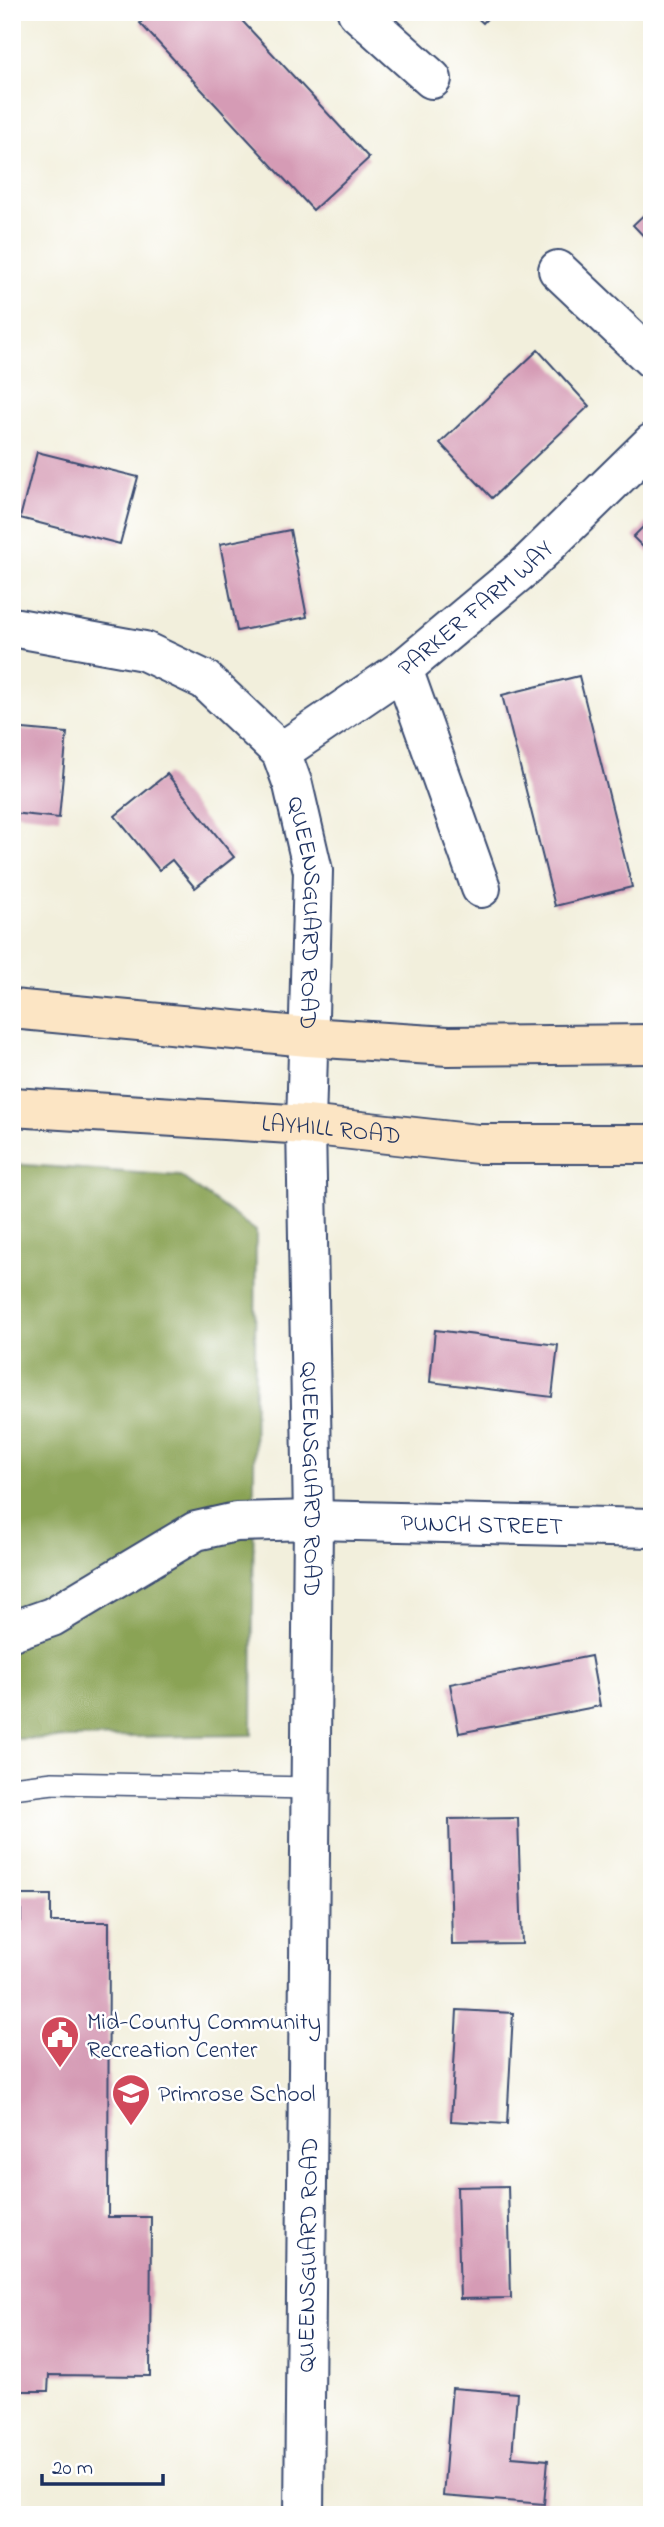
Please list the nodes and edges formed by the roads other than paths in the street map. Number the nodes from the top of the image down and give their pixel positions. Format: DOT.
graph roads {
  1 [pos="356,12"];
  2 [pos="432,79"];
  3 [pos="558,270"];
  4 [pos="652,359"];
  5 [pos="652,443"];
  6 [pos="12,627"];
  7 [pos="403,669"];
  8 [pos="281,752"];
  9 [pos="481,888"];
  10 [pos="12,1009"];
  11 [pos="308,1037"];
  12 [pos="652,1044"];
  13 [pos="12,1107"];
  14 [pos="306,1125"];
  15 [pos="652,1144"];
  16 [pos="313,1520"];
  17 [pos="652,1528"];
  18 [pos="12,1630"];
  19 [pos="12,1788"];
  20 [pos="311,1788"];
  21 [pos="304,2515"];
  1 -- 2 [label="street"];
  3 -- 4 [label="street"];
  5 -- 7 [label="street, PARKER FARM WAY"];
  6 -- 8 [label="street, QUEENSGUARD ROAD"];
  7 -- 8 [label="street, PARKER FARM WAY"];
  7 -- 9 [label="street"];
  8 -- 11 [label="street, QUEENSGUARD ROAD"];
  10 -- 11 [label="main road"];
  11 -- 12 [label="main road"];
  11 -- 14 [label="street, QUEENSGUARD ROAD"];
  13 -- 14 [label="main road, LAYHILL ROAD"];
  14 -- 15 [label="main road, LAYHILL ROAD"];
  14 -- 16 [label="street, QUEENSGUARD ROAD"];
  16 -- 17 [label="street, PUNCH STREET"];
  16 -- 18 [label="street, PUNCH STREET"];
  16 -- 20 [label="street, QUEENSGUARD ROAD"];
  19 -- 20 [label="lane"];
  20 -- 21 [label="street, QUEENSGUARD ROAD"];
}
